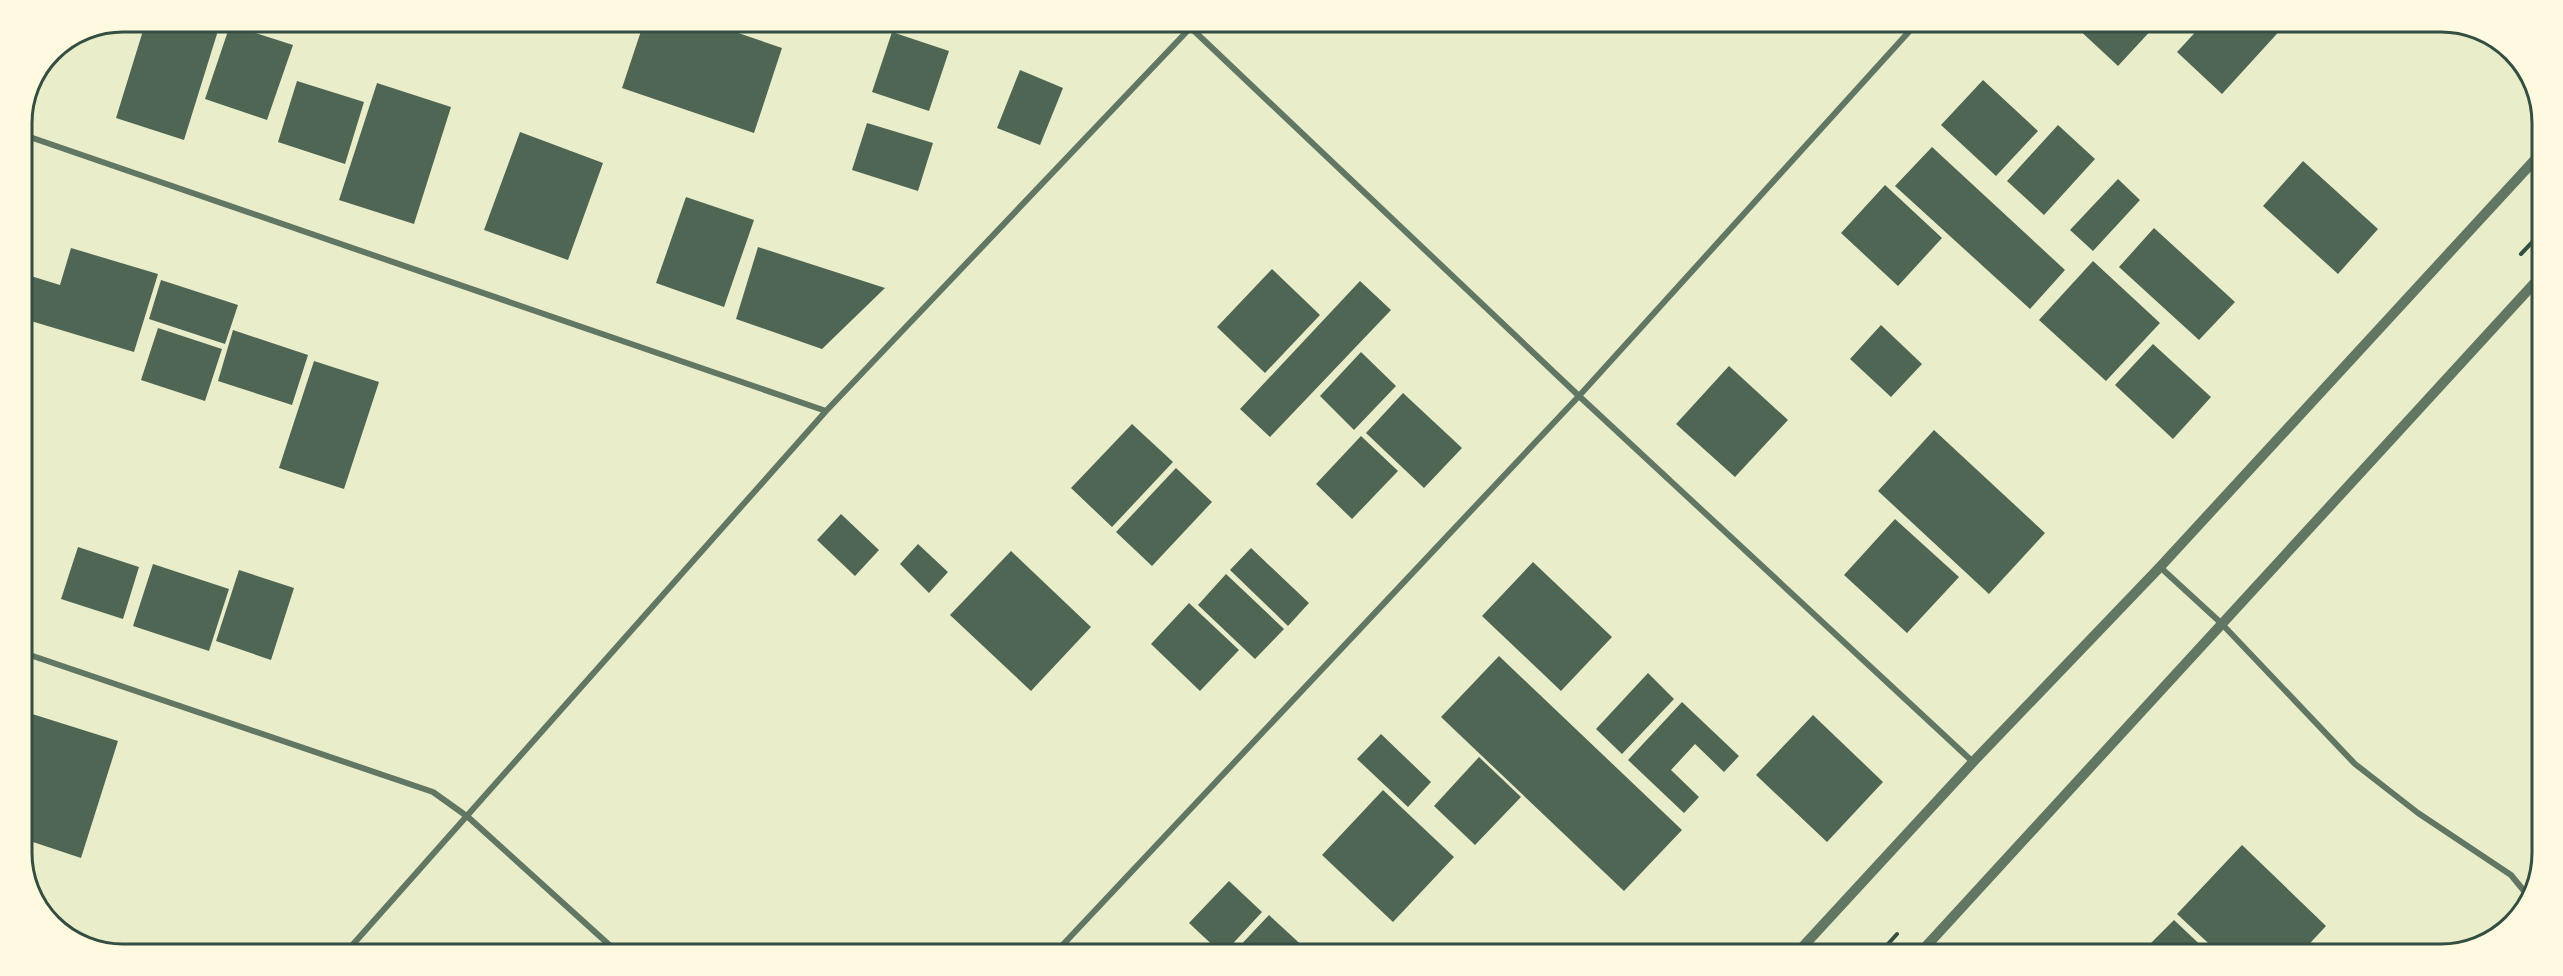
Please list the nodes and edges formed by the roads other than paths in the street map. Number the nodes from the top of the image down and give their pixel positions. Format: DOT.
graph roads {
  1 [pos="1185,32"];
  2 [pos="1199,32"];
  3 [pos="1909,32"];
  4 [pos="32,138"];
  5 [pos="2531,163"];
  6 [pos="2531,287"];
  7 [pos="1579,396"];
  8 [pos="826,411"];
  9 [pos="2160,567"];
  10 [pos="2221,623"];
  11 [pos="32,656"];
  12 [pos="1973,762"];
  13 [pos="468,817"];
  14 [pos="2524,890"];
  15 [pos="353,944"];
  16 [pos="608,944"];
  17 [pos="1064,944"];
  18 [pos="1806,944"];
  19 [pos="1928,944"];
  1 -- 8 [label="street"];
  2 -- 7 [label="street"];
  3 -- 7 [label="street"];
  4 -- 8 [label="street"];
  5 -- 9 [label="street"];
  6 -- 10 [label="street"];
  7 -- 12 [label="street"];
  7 -- 17 [label="street"];
  8 -- 13 [label="street"];
  9 -- 10 [label="street"];
  9 -- 12 [label="street"];
  10 -- 14 [label="street"];
  10 -- 19 [label="street"];
  11 -- 13 [label="street"];
  12 -- 18 [label="street"];
  13 -- 15 [label="street"];
  13 -- 16 [label="street"];
}
